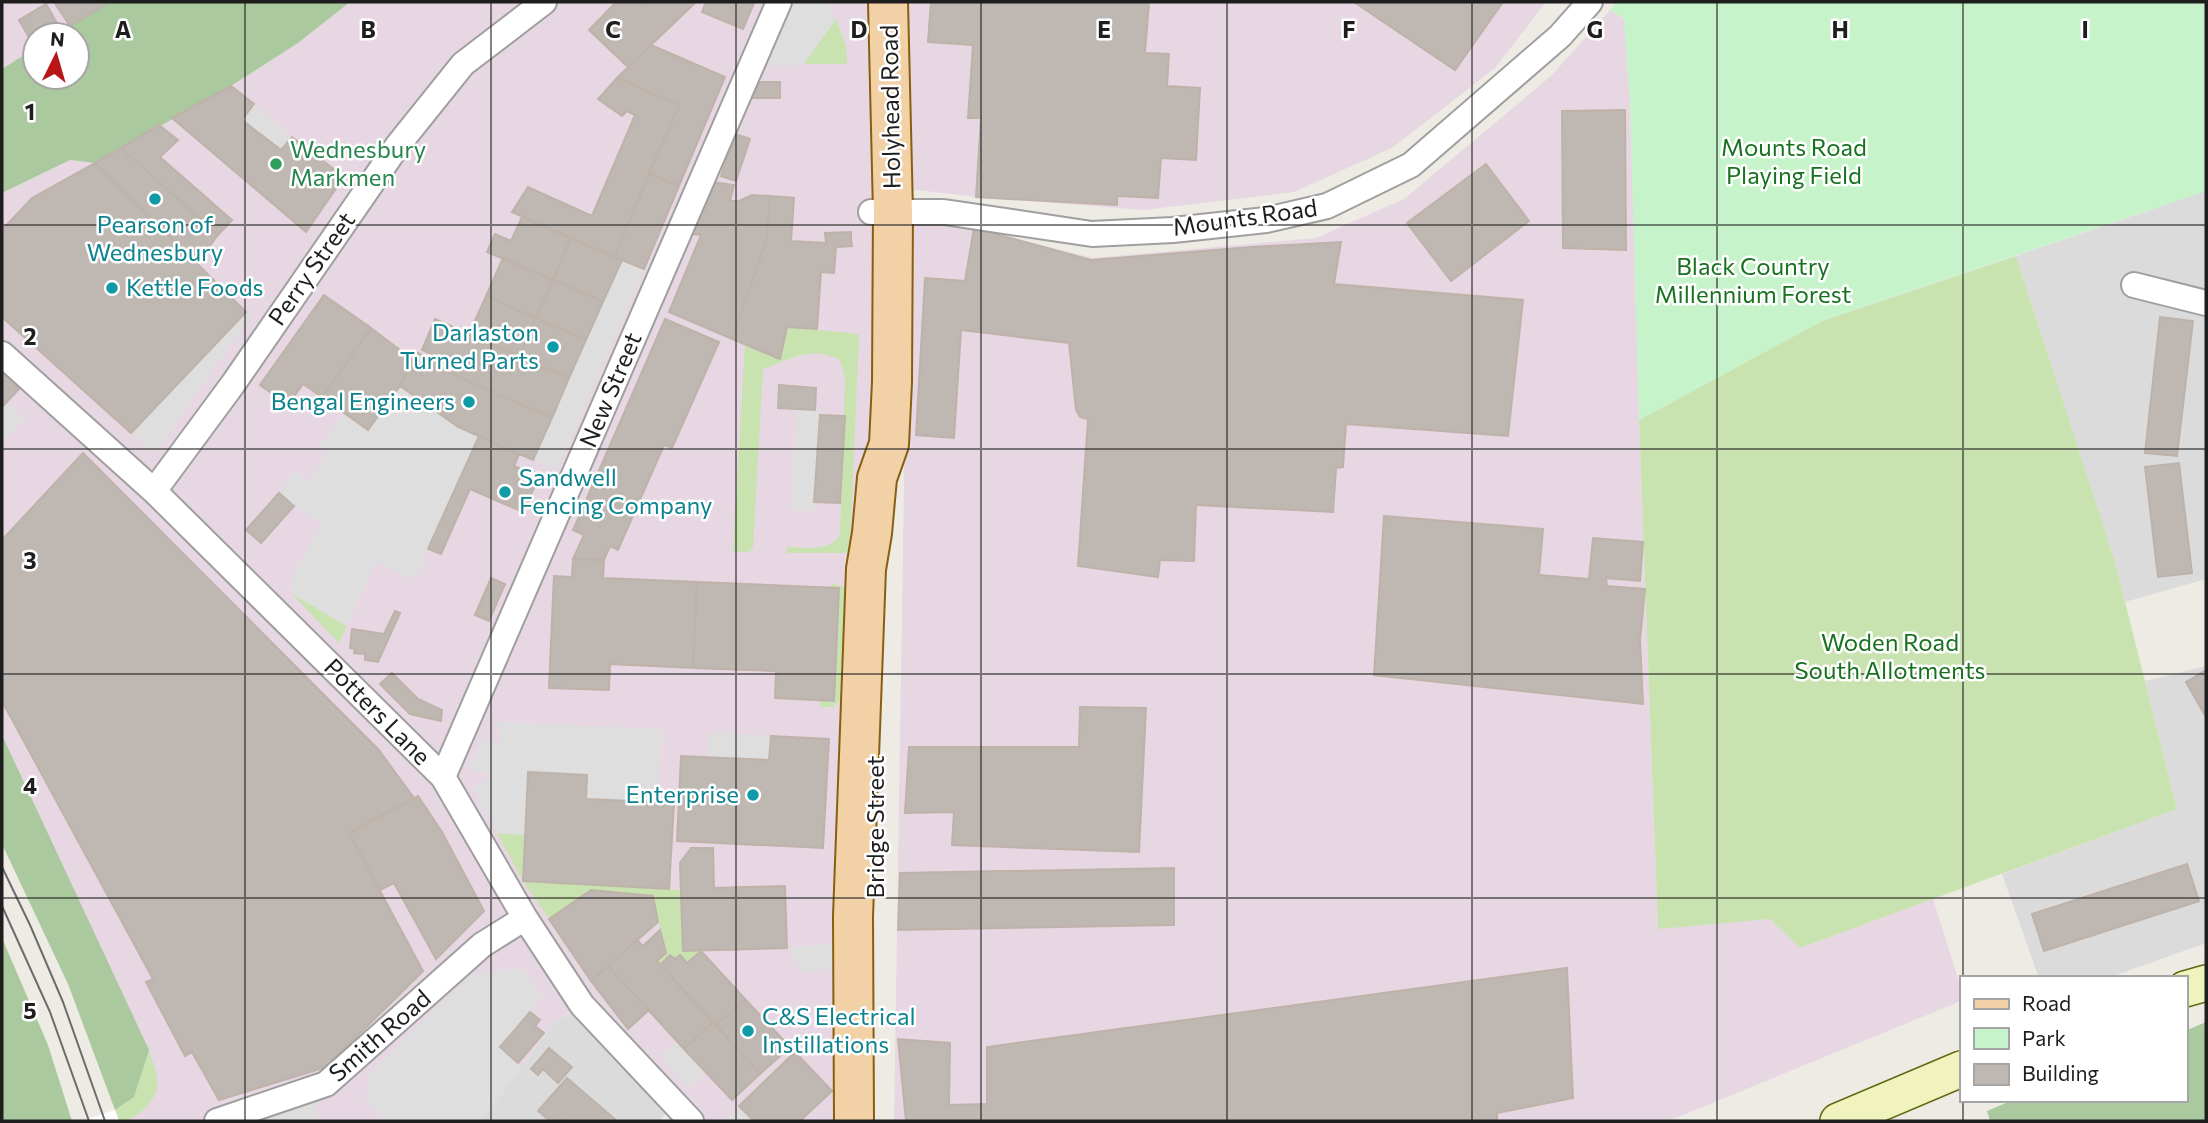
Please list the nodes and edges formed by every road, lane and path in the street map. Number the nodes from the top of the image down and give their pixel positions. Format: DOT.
graph roads {
  1 [pos="544,2"];
  2 [pos="779,2"];
  3 [pos="863,2"];
  4 [pos="888,2"];
  5 [pos="1590,2"];
  6 [pos="882,212"];
  7 [pos="2134,285"];
  8 [pos="2206,303"];
  9 [pos="2,354"];
  10 [pos="877,478"];
  11 [pos="154,491"];
  12 [pos="872,533"];
  13 [pos="443,777"];
  14 [pos="525,918"];
  15 [pos="2206,983"];
  16 [pos="2187,988"];
  17 [pos="1960,1069"];
  18 [pos="1856,1118"];
  19 [pos="217,1121"];
  20 [pos="691,1121"];
  21 [pos="854,1121"];
  22 [pos="875,1121"];
  1 -- 11 [label="street, Perry Street"];
  2 -- 13 [label="street, New Street"];
  3 -- 6 [label="main road, Holyhead Road"];
  4 -- 6 [label="main road, Holyhead Road"];
  5 -- 6 [label="street, Mounts Road"];
  6 -- 10 [label="main road, Bridge Street"];
  6 -- 10 [label="main road, Bridge Street"];
  7 -- 8 [label="street"];
  9 -- 11 [label="street, Potters Lane"];
  10 -- 12 [label="main road, Bridge Street"];
  11 -- 13 [label="street, Potters Lane"];
  12 -- 21 [label="main road, Bridge Street"];
  12 -- 22 [label="main road, Bridge Street"];
  13 -- 14 [label="street, Potters Lane"];
  14 -- 19 [label="street, Smith Road"];
  14 -- 20 [label="street, Potters Lane"];
  15 -- 16 [label="street"];
  17 -- 18 [label="street"];
}
